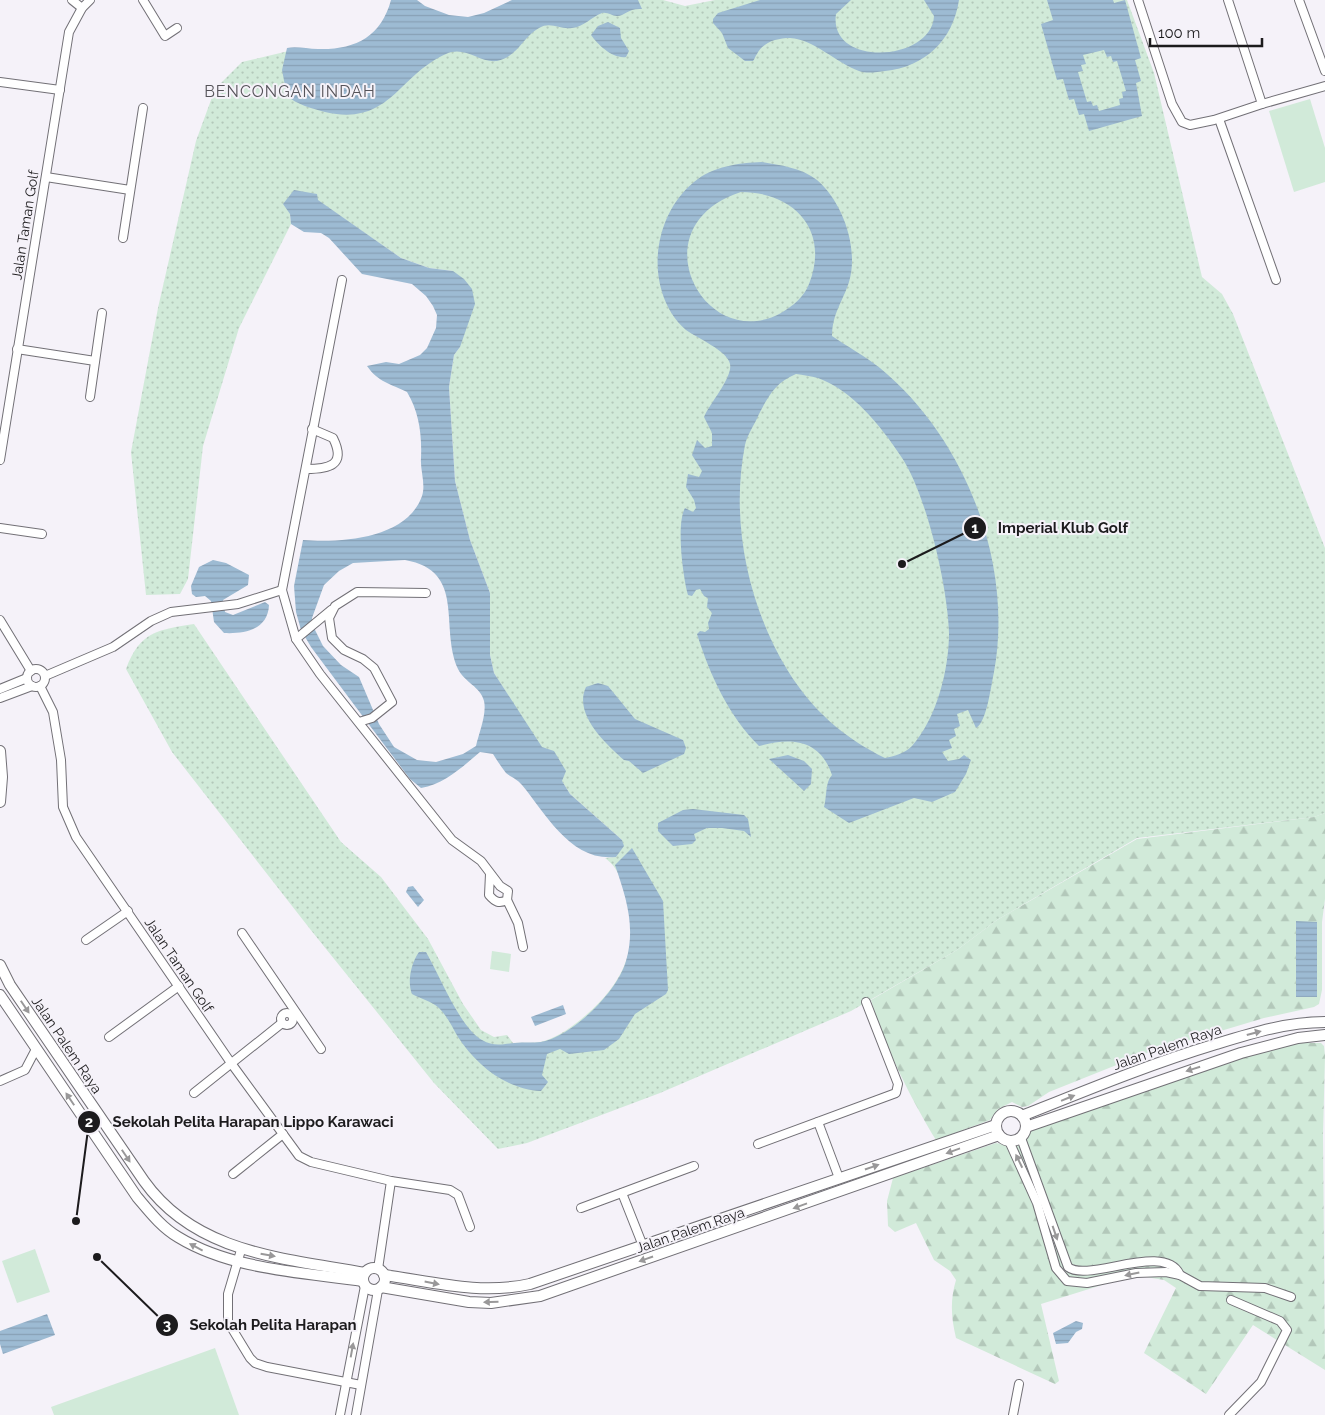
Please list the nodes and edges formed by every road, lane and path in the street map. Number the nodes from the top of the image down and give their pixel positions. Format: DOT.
graph roads {
  1 [pos="72,0"];
  2 [pos="90,0"];
  3 [pos="143,0"];
  4 [pos="1138,0"];
  5 [pos="1228,0"];
  6 [pos="1299,0"];
  7 [pos="82,8"];
  8 [pos="177,28"];
  9 [pos="1325,71"];
  10 [pos="0,82"];
  11 [pos="1325,86"];
  12 [pos="60,90"];
  13 [pos="1262,104"];
  14 [pos="143,108"];
  15 [pos="1219,119"];
  16 [pos="46,177"];
  17 [pos="130,190"];
  18 [pos="123,238"];
  19 [pos="342,280"];
  20 [pos="1276,280"];
  21 [pos="102,314"];
  22 [pos="18,349"];
  23 [pos="95,361"];
  24 [pos="90,397"];
  25 [pos="312,429"];
  26 [pos="2,436"];
  27 [pos="0,460"];
  28 [pos="306,469"];
  29 [pos="0,528"];
  30 [pos="42,534"];
  31 [pos="282,590"];
  32 [pos="426,594"];
  33 [pos="335,606"];
  34 [pos="0,620"];
  35 [pos="298,637"];
  36 [pos="45,676"];
  37 [pos="33,680"];
  38 [pos="0,689"];
  39 [pos="0,698"];
  40 [pos="362,722"];
  41 [pos="0,751"];
  42 [pos="0,802"];
  43 [pos="490,874"];
  44 [pos="507,900"];
  45 [pos="128,911"];
  46 [pos="242,933"];
  47 [pos="86,940"];
  48 [pos="523,947"];
  49 [pos="0,965"];
  50 [pos="179,986"];
  51 [pos="0,995"];
  52 [pos="866,1002"];
  53 [pos="294,1014"];
  54 [pos="1325,1022"];
  55 [pos="1325,1035"];
  56 [pos="109,1037"];
  57 [pos="36,1049"];
  58 [pos="321,1049"];
  59 [pos="231,1063"];
  60 [pos="0,1081"];
  61 [pos="194,1093"];
  62 [pos="1022,1116"];
  63 [pos="818,1122"];
  64 [pos="1026,1127"];
  65 [pos="997,1130"];
  66 [pos="283,1134"];
  67 [pos="1021,1138"];
  68 [pos="1009,1141"];
  69 [pos="758,1144"];
  70 [pos="694,1166"];
  71 [pos="233,1174"];
  72 [pos="839,1178"];
  73 [pos="391,1180"];
  74 [pos="622,1193"];
  75 [pos="581,1208"];
  76 [pos="470,1227"];
  77 [pos="643,1246"];
  78 [pos="241,1250"];
  79 [pos="239,1262"];
  80 [pos="1082,1271"];
  81 [pos="381,1272"];
  82 [pos="1180,1275"];
  83 [pos="365,1280"];
  84 [pos="1083,1283"];
  85 [pos="380,1289"];
  86 [pos="1291,1297"];
  87 [pos="1232,1300"];
  88 [pos="346,1382"];
  89 [pos="1019,1384"];
  90 [pos="361,1385"];
  91 [pos="340,1415"];
  92 [pos="356,1415"];
  93 [pos="1013,1415"];
  94 [pos="1229,1415"];
  1 -- 7 [label="street"];
  2 -- 7 [label="street, Jalan Taman Golf"];
  3 -- 8 [label="street"];
  4 -- 15 [label="street"];
  5 -- 13 [label="street"];
  6 -- 9 [label="street"];
  7 -- 12 [label="street, Jalan Taman Golf"];
  10 -- 12 [label="street"];
  11 -- 13 [label="street"];
  12 -- 16 [label="street, Jalan Taman Golf"];
  13 -- 15 [label="street"];
  14 -- 17 [label="street"];
  15 -- 20 [label="street"];
  16 -- 17 [label="street"];
  16 -- 22 [label="street, Jalan Taman Golf"];
  17 -- 18 [label="street"];
  19 -- 25 [label="street"];
  21 -- 23 [label="street"];
  22 -- 23 [label="street"];
  22 -- 26 [label="street, Jalan Taman Golf"];
  23 -- 24 [label="street"];
  25 -- 28 [label="street"];
  25 -- 28 [label="street"];
  26 -- 27 [label="street, Jalan Taman Golf"];
  28 -- 31 [label="street"];
  29 -- 30 [label="street"];
  31 -- 35 [label="street"];
  31 -- 36 [label="street"];
  32 -- 33 [label="street"];
  33 -- 35 [label="street"];
  33 -- 40 [label="street"];
  34 -- 37 [label="street, Jalan Taman Golf"];
  35 -- 40 [label="street"];
  36 -- 37 [label="street"];
  36 -- 37 [label="street"];
  37 -- 38 [label="street"];
  37 -- 39 [label="street"];
  37 -- 45 [label="street, Jalan Taman Golf"];
  40 -- 43 [label="street"];
  41 -- 42 [label="street"];
  43 -- 44 [label="street"];
  43 -- 44 [label="street"];
  44 -- 48 [label="street"];
  45 -- 47 [label="street"];
  45 -- 50 [label="street, Jalan Taman Golf"];
  46 -- 53 [label="street"];
  49 -- 78 [label="street, Jalan Palem Raya, one-way"];
  50 -- 56 [label="street"];
  50 -- 59 [label="street, Jalan Taman Golf"];
  51 -- 57 [label="street, Jalan Palem Raya"];
  52 -- 63 [label="street"];
  53 -- 58 [label="street"];
  53 -- 59 [label="street"];
  62 -- 54 [label="street, Jalan Palem Raya, one-way"];
  55 -- 64 [label="street, Jalan Palem Raya, one-way"];
  57 -- 60 [label="street"];
  79 -- 57 [label="street, Jalan Palem Raya, one-way"];
  59 -- 61 [label="street"];
  59 -- 66 [label="street, Jalan Taman Golf"];
  62 -- 64 [label="street"];
  62 -- 65 [label="street"];
  63 -- 69 [label="street"];
  63 -- 72 [label="street"];
  64 -- 67 [label="street"];
  65 -- 68 [label="street"];
  72 -- 65 [label="street, Jalan Palem Raya, one-way"];
  65 -- 85 [label="street, Jalan Palem Raya, one-way"];
  66 -- 71 [label="street"];
  66 -- 73 [label="street, Jalan Taman Golf"];
  67 -- 68 [label="street"];
  67 -- 80 [label="street, one-way"];
  84 -- 68 [label="street, one-way"];
  70 -- 74 [label="street"];
  72 -- 77 [label="street, Jalan Palem Raya"];
  73 -- 76 [label="street, Jalan Taman Golf"];
  73 -- 81 [label="street"];
  74 -- 75 [label="street"];
  74 -- 77 [label="street"];
  81 -- 77 [label="street, Jalan Palem Raya, one-way"];
  78 -- 79 [label="street"];
  78 -- 83 [label="street, Jalan Palem Raya, one-way"];
  79 -- 83 [label="street, Jalan Palem Raya"];
  79 -- 88 [label="street"];
  80 -- 82 [label="street"];
  80 -- 84 [label="street"];
  81 -- 83 [label="street"];
  81 -- 85 [label="street"];
  82 -- 84 [label="street, one-way"];
  82 -- 86 [label="street"];
  83 -- 85 [label="street"];
  88 -- 83 [label="street, one-way"];
  85 -- 90 [label="street"];
  87 -- 94 [label="street"];
  88 -- 90 [label="street"];
  88 -- 91 [label="street"];
  89 -- 93 [label="street"];
  90 -- 92 [label="street"];
}
